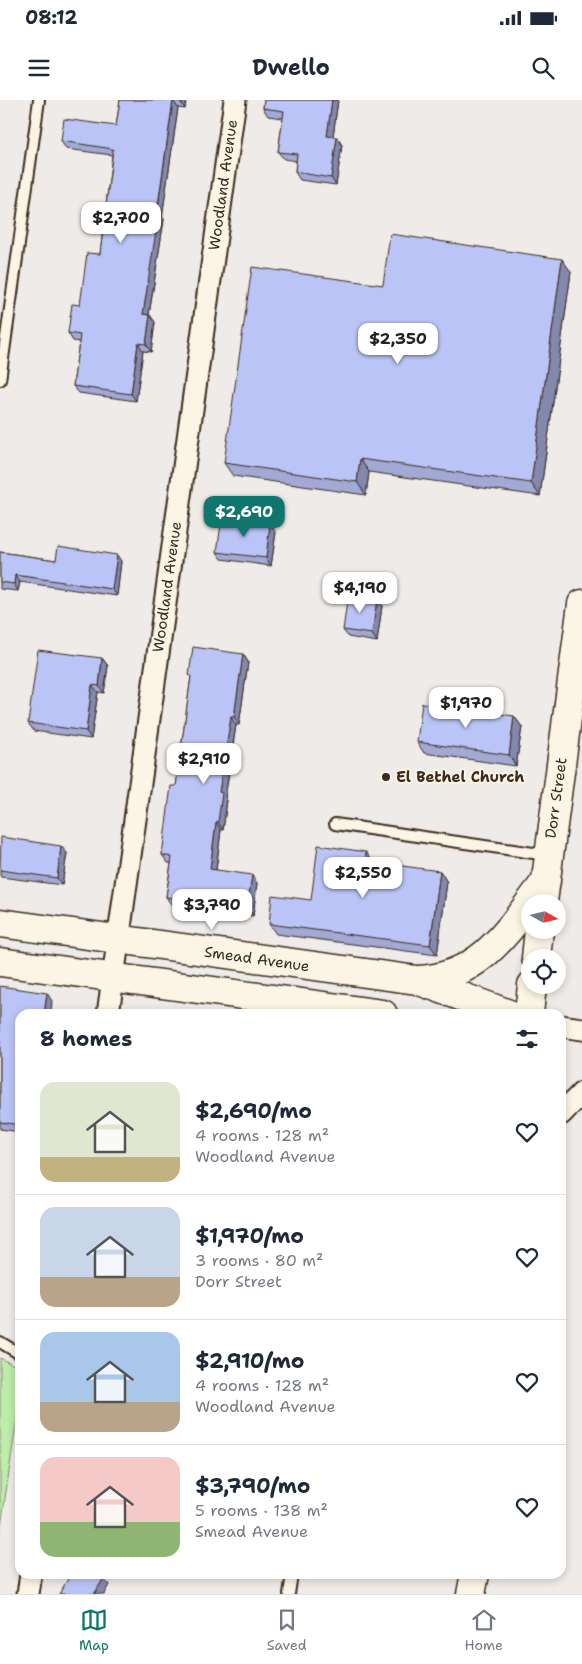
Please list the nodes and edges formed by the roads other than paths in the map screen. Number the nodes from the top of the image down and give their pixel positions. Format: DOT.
graph roads {
  1 [pos="39,100"];
  2 [pos="235,100"];
  3 [pos="0,380"];
  4 [pos="582,604"];
  5 [pos="336,824"];
  6 [pos="545,880"];
  7 [pos="0,923"];
  8 [pos="118,940"];
  9 [pos="0,962"];
  10 [pos="113,978"];
  11 [pos="418,980"];
  12 [pos="531,994"];
  13 [pos="109,1009"];
  14 [pos="346,1009"];
  15 [pos="496,1009"];
  16 [pos="530,1009"];
  17 [pos="566,1027"];
  18 [pos="582,1029"];
  19 [pos="582,1093"];
  20 [pos="566,1109"];
  21 [pos="0,1342"];
  22 [pos="15,1351"];
  23 [pos="30,1579"];
  24 [pos="291,1579"];
  25 [pos="474,1579"];
  26 [pos="28,1594"];
  27 [pos="289,1594"];
  28 [pos="471,1594"];
  1 -- 3 [label="lane"];
  2 -- 8 [label="street, Woodland Avenue"];
  4 -- 6 [label="street, Dorr Street"];
  5 -- 6 [label="lane"];
  6 -- 11 [label="street"];
  7 -- 8 [label="street, Smead Avenue"];
  8 -- 10 [label="street, Woodland Avenue"];
  8 -- 11 [label="street, Smead Avenue"];
  9 -- 10 [label="street"];
  10 -- 13 [label="street, Woodland Avenue"];
  10 -- 14 [label="street"];
  11 -- 15 [label="street, Smead Avenue"];
  12 -- 16 [label="street"];
  17 -- 18 [label="street"];
  19 -- 20 [label="street"];
  21 -- 22 [label="lane"];
  23 -- 26 [label="street"];
  24 -- 27 [label="lane"];
  25 -- 28 [label="street"];
}
